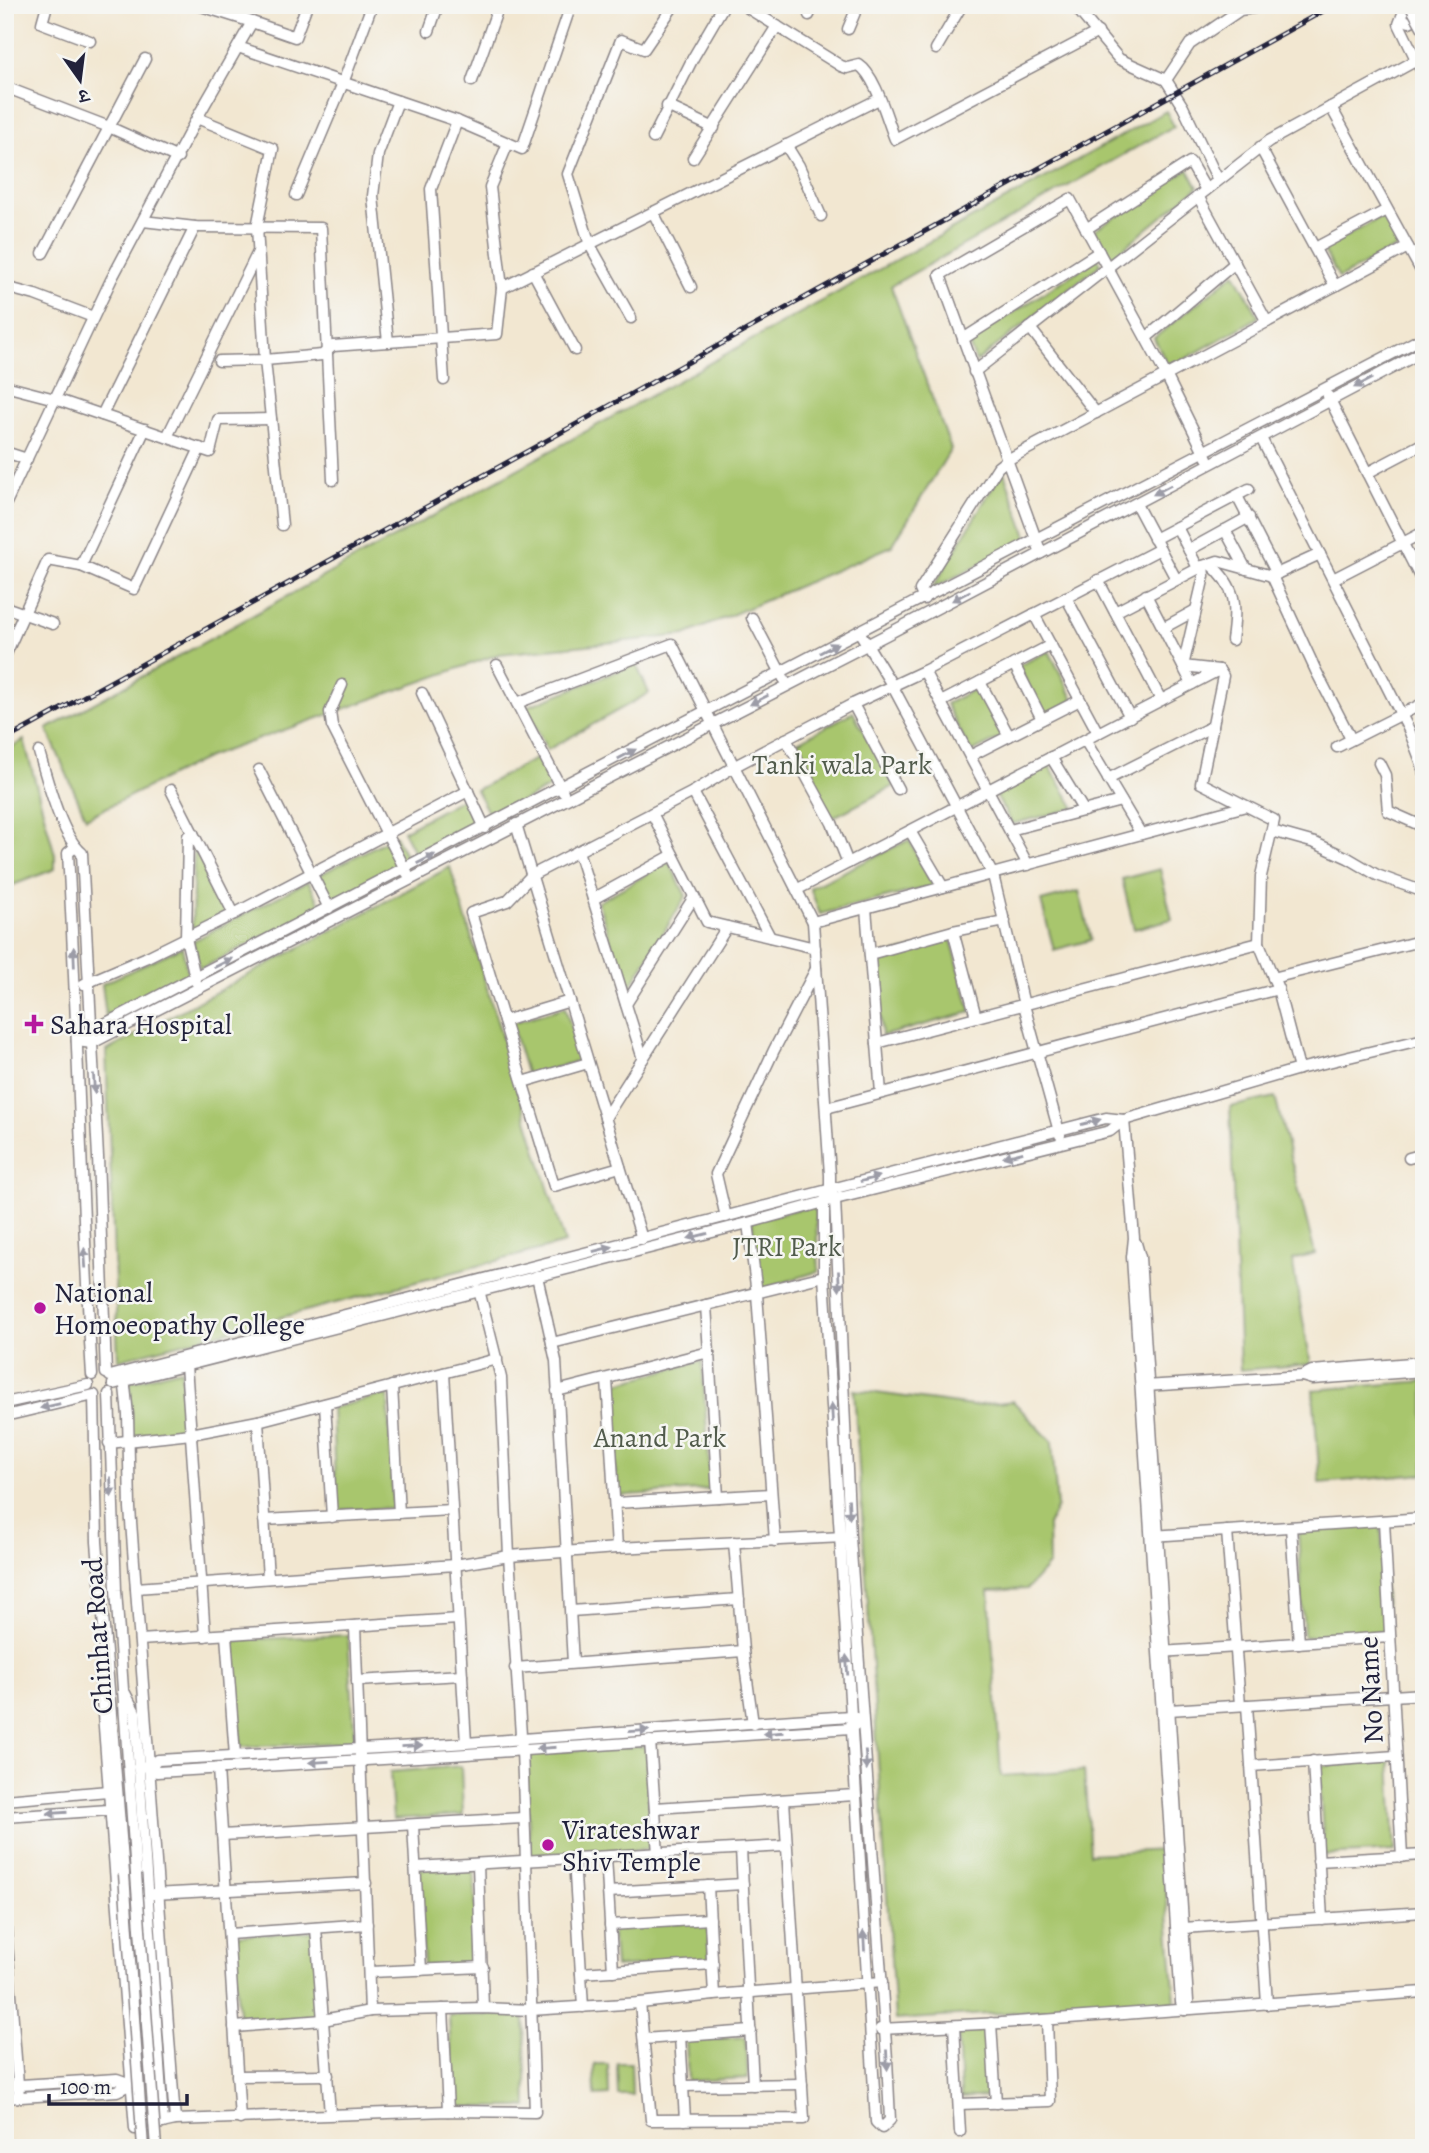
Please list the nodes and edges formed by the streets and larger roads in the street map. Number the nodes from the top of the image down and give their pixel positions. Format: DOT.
graph roads {
  1 [pos="47,5"];
  2 [pos="198,5"];
  3 [pos="307,5"];
  4 [pos="372,5"];
  5 [pos="438,5"];
  6 [pos="499,5"];
  7 [pos="571,5"];
  8 [pos="674,5"];
  9 [pos="724,5"];
  10 [pos="743,5"];
  11 [pos="858,5"];
  12 [pos="962,5"];
  13 [pos="1074,5"];
  14 [pos="1272,5"];
  15 [pos="1410,5"];
  16 [pos="1417,5"];
  17 [pos="1424,15"];
  18 [pos="1402,19"];
  19 [pos="252,22"];
  20 [pos="777,26"];
  21 [pos="848,29"];
  22 [pos="1424,30"];
  23 [pos="429,31"];
  24 [pos="1098,32"];
  25 [pos="90,41"];
  26 [pos="238,47"];
  27 [pos="936,49"];
  28 [pos="145,59"];
  29 [pos="1415,61"];
  30 [pos="1424,76"];
  31 [pos="1166,80"];
  32 [pos="472,81"];
  33 [pos="343,83"];
  34 [pos="5,87"];
  35 [pos="880,99"];
  36 [pos="398,101"];
  37 [pos="667,107"];
  38 [pos="1331,107"];
  39 [pos="197,118"];
  40 [pos="457,121"];
  41 [pos="109,127"];
  42 [pos="714,128"];
  43 [pos="653,138"];
  44 [pos="508,143"];
  45 [pos="786,145"];
  46 [pos="1260,147"];
  47 [pos="178,158"];
  48 [pos="693,158"];
  49 [pos="1218,180"];
  50 [pos="1202,193"];
  51 [pos="296,195"];
  52 [pos="1387,209"];
  53 [pos="653,212"];
  54 [pos="821,216"];
  55 [pos="143,221"];
  56 [pos="257,226"];
  57 [pos="195,227"];
  58 [pos="1087,229"];
  59 [pos="591,243"];
  60 [pos="1408,247"];
  61 [pos="1314,248"];
  62 [pos="259,252"];
  63 [pos="1099,252"];
  64 [pos="43,253"];
  65 [pos="1234,263"];
  66 [pos="1107,267"];
  67 [pos="533,272"];
  68 [pos="1424,276"];
  69 [pos="1335,286"];
  70 [pos="691,287"];
  71 [pos="502,288"];
  72 [pos="6,289"];
  73 [pos="93,317"];
  74 [pos="631,318"];
  75 [pos="1267,322"];
  76 [pos="1030,328"];
  77 [pos="1424,337"];
  78 [pos="440,338"];
  79 [pos="1146,338"];
  80 [pos="962,339"];
  81 [pos="388,342"];
  82 [pos="575,350"];
  83 [pos="1424,351"];
  84 [pos="326,352"];
  85 [pos="265,360"];
  86 [pos="219,361"];
  87 [pos="974,372"];
  88 [pos="1166,376"];
  89 [pos="444,380"];
  90 [pos="5,386"];
  91 [pos="1325,389"];
  92 [pos="55,399"];
  93 [pos="1331,401"];
  94 [pos="1096,413"];
  95 [pos="102,415"];
  96 [pos="271,419"];
  97 [pos="145,429"];
  98 [pos="167,437"];
  99 [pos="1261,438"];
  100 [pos="1424,443"];
  101 [pos="200,448"];
  102 [pos="5,452"];
  103 [pos="1204,453"];
  104 [pos="27,459"];
  105 [pos="1007,460"];
  106 [pos="1210,464"];
  107 [pos="1367,472"];
  108 [pos="333,480"];
  109 [pos="1249,489"];
  110 [pos="1237,496"];
  111 [pos="1136,504"];
  112 [pos="5,505"];
  113 [pos="1249,517"];
  114 [pos="282,525"];
  115 [pos="1177,527"];
  116 [pos="1225,530"];
  117 [pos="1424,532"];
  118 [pos="1154,538"];
  119 [pos="1037,540"];
  120 [pos="1402,543"];
  121 [pos="1160,548"];
  122 [pos="1189,550"];
  123 [pos="1041,553"];
  124 [pos="1320,554"];
  125 [pos="81,566"];
  126 [pos="1204,566"];
  127 [pos="1246,569"];
  128 [pos="1275,575"];
  129 [pos="1176,579"];
  130 [pos="1333,579"];
  131 [pos="1098,580"];
  132 [pos="1424,585"];
  133 [pos="1146,595"];
  134 [pos="1066,597"];
  135 [pos="924,599"];
  136 [pos="5,607"];
  137 [pos="1196,610"];
  138 [pos="1115,612"];
  139 [pos="23,613"];
  140 [pos="1034,614"];
  141 [pos="752,618"];
  142 [pos="53,624"];
  143 [pos="1163,628"];
  144 [pos="860,632"];
  145 [pos="1233,640"];
  146 [pos="866,645"];
  147 [pos="1051,645"];
  148 [pos="5,656"];
  149 [pos="497,664"];
  150 [pos="1014,664"];
  151 [pos="1183,666"];
  152 [pos="1219,670"];
  153 [pos="924,671"];
  154 [pos="781,673"];
  155 [pos="980,682"];
  156 [pos="1192,684"];
  157 [pos="342,685"];
  158 [pos="788,685"];
  159 [pos="892,685"];
  160 [pos="422,693"];
  161 [pos="1080,700"];
  162 [pos="1161,700"];
  163 [pos="941,702"];
  164 [pos="517,703"];
  165 [pos="1424,703"];
  166 [pos="853,704"];
  167 [pos="707,712"];
  168 [pos="1401,714"];
  169 [pos="1130,717"];
  170 [pos="1042,719"];
  171 [pos="713,724"];
  172 [pos="1213,726"];
  173 [pos="1098,733"];
  174 [pos="1009,736"];
  175 [pos="786,739"];
  176 [pos="1351,739"];
  177 [pos="1084,740"];
  178 [pos="1337,747"];
  179 [pos="38,752"];
  180 [pos="970,756"];
  181 [pos="1051,757"];
  182 [pos="1379,764"];
  183 [pos="735,766"];
  184 [pos="259,770"];
  185 [pos="1424,774"];
  186 [pos="1108,779"];
  187 [pos="561,788"];
  188 [pos="898,789"];
  189 [pos="172,790"];
  190 [pos="989,790"];
  191 [pos="468,791"];
  192 [pos="693,792"];
  193 [pos="566,799"];
  194 [pos="1121,801"];
  195 [pos="1246,806"];
  196 [pos="957,807"];
  197 [pos="1084,811"];
  198 [pos="652,813"];
  199 [pos="516,824"];
  200 [pos="1424,827"];
  201 [pos="485,828"];
  202 [pos="1010,830"];
  203 [pos="910,831"];
  204 [pos="1272,831"];
  205 [pos="193,833"];
  206 [pos="387,834"];
  207 [pos="1141,834"];
  208 [pos="75,847"];
  209 [pos="578,851"];
  210 [pos="673,855"];
  211 [pos="848,863"];
  212 [pos="1028,864"];
  213 [pos="408,874"];
  214 [pos="312,875"];
  215 [pos="532,875"];
  216 [pos="993,875"];
  217 [pos="943,887"];
  218 [pos="798,889"];
  219 [pos="1424,892"];
  220 [pos="694,897"];
  221 [pos="593,899"];
  222 [pos="329,908"];
  223 [pos="866,908"];
  224 [pos="234,914"];
  225 [pos="1005,921"];
  226 [pos="813,922"];
  227 [pos="727,927"];
  228 [pos="953,931"];
  229 [pos="770,937"];
  230 [pos="186,938"];
  231 [pos="1424,940"];
  232 [pos="1259,943"];
  233 [pos="815,948"];
  234 [pos="870,954"];
  235 [pos="816,968"];
  236 [pos="1273,978"];
  237 [pos="88,983"];
  238 [pos="196,983"];
  239 [pos="75,985"];
  240 [pos="1278,989"];
  241 [pos="570,1002"];
  242 [pos="626,1004"];
  243 [pos="1024,1005"];
  244 [pos="976,1017"];
  245 [pos="504,1021"];
  246 [pos="91,1031"];
  247 [pos="1424,1040"];
  248 [pos="77,1041"];
  249 [pos="877,1043"];
  250 [pos="92,1044"];
  251 [pos="1036,1053"];
  252 [pos="643,1059"];
  253 [pos="589,1063"];
  254 [pos="1299,1069"];
  255 [pos="523,1082"];
  256 [pos="881,1093"];
  257 [pos="826,1108"];
  258 [pos="605,1118"];
  259 [pos="1124,1120"];
  260 [pos="1059,1131"];
  261 [pos="1063,1143"];
  262 [pos="1424,1154"];
  263 [pos="1409,1158"];
  264 [pos="620,1167"];
  265 [pos="832,1194"];
  266 [pos="824,1202"];
  267 [pos="726,1216"];
  268 [pos="748,1223"];
  269 [pos="642,1239"];
  270 [pos="537,1276"];
  271 [pos="824,1276"];
  272 [pos="479,1290"];
  273 [pos="757,1294"];
  274 [pos="706,1305"];
  275 [pos="552,1343"];
  276 [pos="709,1352"];
  277 [pos="497,1359"];
  278 [pos="1424,1362"];
  279 [pos="186,1365"];
  280 [pos="1424,1371"];
  281 [pos="444,1373"];
  282 [pos="124,1376"];
  283 [pos="1302,1376"];
  284 [pos="607,1379"];
  285 [pos="109,1382"];
  286 [pos="91,1385"];
  287 [pos="1145,1386"];
  288 [pos="393,1387"];
  289 [pos="557,1391"];
  290 [pos="5,1403"];
  291 [pos="325,1404"];
  292 [pos="5,1416"];
  293 [pos="258,1421"];
  294 [pos="191,1434"];
  295 [pos="129,1440"];
  296 [pos="109,1444"];
  297 [pos="771,1494"];
  298 [pos="718,1497"];
  299 [pos="615,1503"];
  300 [pos="452,1510"];
  301 [pos="399,1513"];
  302 [pos="332,1517"];
  303 [pos="1424,1518"];
  304 [pos="264,1520"];
  305 [pos="1384,1521"];
  306 [pos="1291,1527"];
  307 [pos="1227,1531"];
  308 [pos="1154,1536"];
  309 [pos="839,1537"];
  310 [pos="850,1537"];
  311 [pos="775,1541"];
  312 [pos="734,1542"];
  313 [pos="617,1548"];
  314 [pos="566,1552"];
  315 [pos="509,1556"];
  316 [pos="454,1565"];
  317 [pos="268,1578"];
  318 [pos="201,1583"];
  319 [pos="136,1588"];
  320 [pos="739,1599"];
  321 [pos="570,1611"];
  322 [pos="458,1619"];
  323 [pos="355,1626"];
  324 [pos="226,1634"];
  325 [pos="205,1636"];
  326 [pos="1390,1637"];
  327 [pos="105,1640"];
  328 [pos="140,1640"];
  329 [pos="1299,1643"];
  330 [pos="1236,1647"];
  331 [pos="743,1651"];
  332 [pos="1162,1652"];
  333 [pos="573,1663"];
  334 [pos="515,1668"];
  335 [pos="462,1675"];
  336 [pos="357,1681"];
  337 [pos="123,1690"];
  338 [pos="1424,1694"];
  339 [pos="1393,1696"];
  340 [pos="145,1699"];
  341 [pos="1243,1705"];
  342 [pos="1169,1710"];
  343 [pos="135,1712"];
  344 [pos="863,1720"];
  345 [pos="850,1722"];
  346 [pos="752,1724"];
  347 [pos="570,1735"];
  348 [pos="520,1738"];
  349 [pos="650,1741"];
  350 [pos="466,1743"];
  351 [pos="588,1745"];
  352 [pos="522,1750"];
  353 [pos="361,1755"];
  354 [pos="1396,1755"];
  355 [pos="235,1756"];
  356 [pos="1313,1761"];
  357 [pos="150,1766"];
  358 [pos="1251,1766"];
  359 [pos="138,1767"];
  360 [pos="218,1768"];
  361 [pos="108,1791"];
  362 [pos="855,1795"];
  363 [pos="5,1800"];
  364 [pos="784,1800"];
  365 [pos="655,1808"];
  366 [pos="109,1810"];
  367 [pos="5,1817"];
  368 [pos="523,1818"];
  369 [pos="413,1825"];
  370 [pos="364,1828"];
  371 [pos="222,1836"];
  372 [pos="786,1846"];
  373 [pos="741,1849"];
  374 [pos="658,1854"];
  375 [pos="1424,1856"];
  376 [pos="606,1857"];
  377 [pos="1402,1857"];
  378 [pos="574,1859"];
  379 [pos="1318,1861"];
  380 [pos="526,1862"];
  381 [pos="478,1864"];
  382 [pos="415,1867"];
  383 [pos="366,1883"];
  384 [pos="743,1884"];
  385 [pos="708,1886"];
  386 [pos="226,1890"];
  387 [pos="608,1892"];
  388 [pos="159,1894"];
  389 [pos="148,1896"];
  390 [pos="1424,1912"];
  391 [pos="5,1917"];
  392 [pos="710,1919"];
  393 [pos="1322,1919"];
  394 [pos="1261,1923"];
  395 [pos="367,1924"];
  396 [pos="610,1925"];
  397 [pos="316,1928"];
  398 [pos="1183,1928"];
  399 [pos="229,1934"];
  400 [pos="713,1964"];
  401 [pos="483,1967"];
  402 [pos="421,1969"];
  403 [pos="613,1970"];
  404 [pos="370,1972"];
  405 [pos="580,1973"];
  406 [pos="882,1982"];
  407 [pos="866,1983"];
  408 [pos="795,1989"];
  409 [pos="1424,1992"];
  410 [pos="749,1993"];
  411 [pos="714,1995"];
  412 [pos="8,2001"];
  413 [pos="640,2003"];
  414 [pos="1267,2004"];
  415 [pos="583,2007"];
  416 [pos="483,2008"];
  417 [pos="443,2009"];
  418 [pos="531,2010"];
  419 [pos="1185,2010"];
  420 [pos="370,2011"];
  421 [pos="323,2020"];
  422 [pos="1047,2020"];
  423 [pos="990,2023"];
  424 [pos="954,2026"];
  425 [pos="234,2027"];
  426 [pos="870,2027"];
  427 [pos="885,2030"];
  428 [pos="751,2031"];
  429 [pos="680,2036"];
  430 [pos="643,2039"];
  431 [pos="328,2075"];
  432 [pos="237,2076"];
  433 [pos="131,2084"];
  434 [pos="802,2084"];
  435 [pos="18,2085"];
  436 [pos="753,2085"];
  437 [pos="5,2086"];
  438 [pos="683,2086"];
  439 [pos="19,2097"];
  440 [pos="5,2098"];
  441 [pos="996,2103"];
  442 [pos="959,2104"];
  443 [pos="448,2111"];
  444 [pos="330,2114"];
  445 [pos="240,2119"];
  446 [pos="175,2120"];
  447 [pos="685,2120"];
  448 [pos="163,2123"];
  449 [pos="960,2133"];
  450 [pos="143,2148"];
  451 [pos="156,2148"];
  1 -- 25 [label="street"];
  2 -- 19 [label="street"];
  3 -- 19 [label="street"];
  4 -- 33 [label="street"];
  5 -- 23 [label="street"];
  6 -- 32 [label="street"];
  7 -- 44 [label="street"];
  8 -- 59 [label="street"];
  9 -- 37 [label="street"];
  10 -- 20 [label="street"];
  11 -- 21 [label="street"];
  12 -- 27 [label="street"];
  13 -- 24 [label="street"];
  14 -- 31 [label="street"];
  15 -- 22 [label="street, bridge"];
  16 -- 18 [label="street"];
  17 -- 18 [label="street"];
  18 -- 29 [label="street"];
  19 -- 26 [label="street"];
  20 -- 35 [label="street"];
  20 -- 42 [label="street"];
  24 -- 31 [label="street"];
  24 -- 35 [label="street"];
  26 -- 33 [label="street"];
  26 -- 39 [label="street"];
  28 -- 41 [label="street"];
  29 -- 30 [label="street"];
  29 -- 38 [label="street"];
  31 -- 49 [label="street"];
  33 -- 36 [label="street"];
  33 -- 51 [label="street"];
  34 -- 41 [label="street"];
  35 -- 45 [label="street"];
  36 -- 40 [label="street"];
  36 -- 81 [label="street"];
  37 -- 42 [label="street"];
  37 -- 43 [label="street"];
  38 -- 46 [label="street"];
  38 -- 52 [label="street"];
  39 -- 47 [label="street"];
  39 -- 56 [label="street"];
  40 -- 44 [label="street"];
  40 -- 78 [label="street"];
  41 -- 47 [label="street"];
  41 -- 64 [label="street"];
  42 -- 48 [label="street"];
  44 -- 71 [label="street"];
  45 -- 53 [label="street"];
  45 -- 54 [label="street"];
  46 -- 49 [label="street"];
  46 -- 61 [label="street"];
  47 -- 55 [label="street"];
  49 -- 50 [label="street"];
  50 -- 58 [label="street"];
  50 -- 65 [label="street"];
  50 -- 66 [label="street"];
  52 -- 60 [label="street"];
  52 -- 61 [label="street"];
  53 -- 59 [label="street"];
  53 -- 70 [label="street"];
  55 -- 57 [label="street"];
  55 -- 73 [label="street"];
  56 -- 57 [label="street"];
  56 -- 62 [label="street"];
  56 -- 84 [label="street"];
  57 -- 95 [label="street"];
  58 -- 63 [label="street"];
  58 -- 80 [label="street"];
  59 -- 67 [label="street"];
  59 -- 74 [label="street"];
  60 -- 68 [label="street"];
  60 -- 69 [label="street"];
  61 -- 69 [label="street"];
  62 -- 85 [label="street"];
  62 -- 98 [label="street"];
  63 -- 66 [label="street"];
  63 -- 80 [label="street"];
  65 -- 75 [label="street"];
  65 -- 79 [label="street"];
  66 -- 76 [label="street"];
  66 -- 79 [label="street"];
  67 -- 71 [label="street"];
  67 -- 82 [label="street"];
  69 -- 75 [label="street"];
  71 -- 78 [label="street"];
  72 -- 73 [label="street"];
  73 -- 92 [label="street"];
  75 -- 88 [label="street"];
  76 -- 87 [label="street"];
  76 -- 94 [label="street"];
  77 -- 91 [label="street"];
  78 -- 81 [label="street"];
  78 -- 89 [label="street"];
  79 -- 88 [label="street"];
  80 -- 87 [label="street"];
  81 -- 84 [label="street"];
  83 -- 93 [label="street, one-way"];
  84 -- 85 [label="street"];
  84 -- 108 [label="street"];
  85 -- 86 [label="street"];
  85 -- 96 [label="street"];
  87 -- 105 [label="street"];
  88 -- 94 [label="street"];
  88 -- 103 [label="street"];
  90 -- 92 [label="street"];
  91 -- 93 [label="street"];
  91 -- 103 [label="street"];
  92 -- 95 [label="street"];
  92 -- 104 [label="street"];
  93 -- 99 [label="street"];
  93 -- 107 [label="street"];
  94 -- 105 [label="street"];
  95 -- 97 [label="street"];
  96 -- 101 [label="street"];
  96 -- 114 [label="street"];
  97 -- 98 [label="street"];
  97 -- 125 [label="street"];
  98 -- 101 [label="street"];
  99 -- 106 [label="street"];
  99 -- 124 [label="street"];
  100 -- 107 [label="street"];
  101 -- 125 [label="street"];
  102 -- 104 [label="street"];
  103 -- 106 [label="street"];
  103 -- 119 [label="street"];
  104 -- 112 [label="street"];
  105 -- 119 [label="street"];
  105 -- 135 [label="street"];
  106 -- 111 [label="street, one-way"];
  107 -- 120 [label="street"];
  109 -- 110 [label="street"];
  110 -- 113 [label="street"];
  110 -- 115 [label="street"];
  111 -- 118 [label="street"];
  111 -- 123 [label="street"];
  113 -- 116 [label="street"];
  113 -- 128 [label="street"];
  115 -- 118 [label="street"];
  115 -- 122 [label="street"];
  116 -- 122 [label="street"];
  116 -- 127 [label="street"];
  117 -- 120 [label="street"];
  118 -- 121 [label="street"];
  119 -- 123 [label="street"];
  119 -- 135 [label="street"];
  120 -- 130 [label="street"];
  120 -- 132 [label="street"];
  121 -- 129 [label="street"];
  121 -- 131 [label="street"];
  122 -- 126 [label="street"];
  123 -- 146 [label="street, one-way"];
  124 -- 128 [label="street"];
  124 -- 130 [label="street"];
  125 -- 139 [label="street"];
  126 -- 127 [label="street"];
  126 -- 129 [label="street"];
  126 -- 137 [label="street"];
  126 -- 145 [label="street"];
  127 -- 128 [label="street"];
  128 -- 176 [label="street"];
  129 -- 133 [label="street"];
  130 -- 168 [label="street"];
  131 -- 134 [label="street"];
  131 -- 138 [label="street"];
  133 -- 138 [label="street"];
  133 -- 143 [label="street"];
  134 -- 140 [label="street"];
  134 -- 169 [label="street"];
  135 -- 144 [label="street"];
  136 -- 139 [label="street"];
  137 -- 143 [label="street"];
  137 -- 151 [label="street"];
  138 -- 162 [label="street"];
  139 -- 142 [label="street"];
  139 -- 148 [label="street"];
  140 -- 147 [label="street"];
  140 -- 153 [label="street"];
  141 -- 154 [label="street"];
  143 -- 151 [label="street"];
  144 -- 146 [label="street"];
  154 -- 144 [label="street, one-way"];
  146 -- 158 [label="street"];
  146 -- 159 [label="street"];
  147 -- 150 [label="street"];
  147 -- 161 [label="street"];
  149 -- 164 [label="street"];
  150 -- 155 [label="street"];
  150 -- 170 [label="street"];
  151 -- 152 [label="street"];
  151 -- 156 [label="street"];
  152 -- 156 [label="street"];
  152 -- 172 [label="street"];
  153 -- 159 [label="street"];
  153 -- 163 [label="street"];
  154 -- 158 [label="street"];
  154 -- 167 [label="street"];
  155 -- 163 [label="street"];
  155 -- 174 [label="street"];
  156 -- 162 [label="street"];
  157 -- 206 [label="street"];
  158 -- 171 [label="street, one-way"];
  159 -- 166 [label="street"];
  159 -- 196 [label="street"];
  160 -- 191 [label="street"];
  161 -- 170 [label="street"];
  161 -- 173 [label="street"];
  162 -- 169 [label="street"];
  163 -- 180 [label="street"];
  164 -- 167 [label="street"];
  164 -- 187 [label="street"];
  165 -- 168 [label="street"];
  166 -- 175 [label="street"];
  166 -- 188 [label="street"];
  167 -- 171 [label="street"];
  187 -- 167 [label="street, one-way"];
  168 -- 176 [label="street"];
  168 -- 185 [label="street"];
  169 -- 173 [label="street"];
  170 -- 174 [label="street"];
  171 -- 183 [label="street"];
  171 -- 193 [label="street"];
  172 -- 186 [label="street"];
  172 -- 195 [label="street"];
  173 -- 177 [label="street"];
  174 -- 180 [label="street"];
  175 -- 183 [label="street"];
  175 -- 211 [label="street"];
  176 -- 178 [label="street"];
  177 -- 181 [label="street"];
  177 -- 186 [label="street"];
  179 -- 208 [label="street, Chinhat Road"];
  180 -- 190 [label="street"];
  181 -- 190 [label="street"];
  181 -- 197 [label="street"];
  182 -- 200 [label="street"];
  183 -- 192 [label="street"];
  183 -- 218 [label="street"];
  184 -- 214 [label="street"];
  186 -- 194 [label="street"];
  187 -- 193 [label="street"];
  187 -- 201 [label="street"];
  189 -- 205 [label="street"];
  190 -- 196 [label="street"];
  190 -- 202 [label="street"];
  191 -- 201 [label="street"];
  191 -- 206 [label="street"];
  192 -- 198 [label="street"];
  192 -- 229 [label="street"];
  193 -- 199 [label="street"];
  194 -- 197 [label="street"];
  194 -- 207 [label="street"];
  195 -- 204 [label="street"];
  195 -- 207 [label="street"];
  196 -- 203 [label="street"];
  196 -- 216 [label="street"];
  197 -- 202 [label="street"];
  198 -- 209 [label="street"];
  198 -- 210 [label="street"];
  199 -- 213 [label="street"];
  199 -- 215 [label="street"];
  213 -- 201 [label="street, one-way"];
  202 -- 212 [label="street"];
  203 -- 211 [label="street"];
  203 -- 217 [label="street"];
  204 -- 219 [label="street"];
  204 -- 232 [label="street"];
  205 -- 224 [label="street"];
  205 -- 230 [label="street"];
  206 -- 213 [label="street"];
  206 -- 214 [label="street"];
  207 -- 212 [label="street"];
  208 -- 237 [label="street, Chinhat Road"];
  239 -- 208 [label="street, one-way"];
  209 -- 215 [label="street"];
  209 -- 221 [label="street"];
  210 -- 220 [label="street"];
  210 -- 221 [label="street"];
  211 -- 218 [label="street"];
  212 -- 216 [label="street"];
  213 -- 222 [label="street"];
  213 -- 238 [label="street"];
  214 -- 222 [label="street"];
  214 -- 224 [label="street"];
  215 -- 241 [label="street"];
  215 -- 245 [label="street"];
  216 -- 217 [label="street"];
  216 -- 225 [label="street"];
  217 -- 223 [label="street"];
  218 -- 226 [label="street"];
  220 -- 227 [label="street"];
  220 -- 242 [label="street"];
  221 -- 242 [label="street"];
  238 -- 222 [label="street, one-way"];
  223 -- 226 [label="street"];
  223 -- 234 [label="street"];
  224 -- 230 [label="street"];
  225 -- 228 [label="street"];
  225 -- 243 [label="street"];
  226 -- 233 [label="street"];
  227 -- 229 [label="street"];
  227 -- 252 [label="street"];
  228 -- 234 [label="street"];
  228 -- 244 [label="street"];
  229 -- 233 [label="street"];
  230 -- 237 [label="street"];
  230 -- 238 [label="street"];
  231 -- 236 [label="street"];
  232 -- 236 [label="street"];
  232 -- 243 [label="street"];
  233 -- 235 [label="street"];
  234 -- 249 [label="street"];
  235 -- 257 [label="street"];
  235 -- 267 [label="street"];
  236 -- 240 [label="street"];
  237 -- 239 [label="street"];
  237 -- 246 [label="street, Chinhat Road"];
  238 -- 246 [label="street"];
  238 -- 250 [label="street"];
  239 -- 248 [label="street"];
  240 -- 251 [label="street"];
  240 -- 254 [label="street"];
  241 -- 245 [label="street"];
  241 -- 253 [label="street"];
  242 -- 252 [label="street"];
  243 -- 244 [label="street"];
  243 -- 251 [label="street"];
  244 -- 249 [label="street"];
  245 -- 255 [label="street"];
  246 -- 248 [label="street"];
  246 -- 250 [label="street, Chinhat Road"];
  247 -- 254 [label="street"];
  248 -- 250 [label="street"];
  286 -- 248 [label="street, one-way"];
  249 -- 256 [label="street"];
  250 -- 285 [label="street, Chinhat Road, one-way"];
  251 -- 256 [label="street"];
  251 -- 260 [label="street"];
  252 -- 258 [label="street"];
  253 -- 255 [label="street"];
  253 -- 258 [label="street"];
  254 -- 259 [label="street"];
  255 -- 264 [label="street"];
  256 -- 257 [label="street"];
  257 -- 265 [label="street"];
  258 -- 264 [label="street"];
  260 -- 259 [label="street, one-way"];
  259 -- 261 [label="street"];
  259 -- 287 [label="street"];
  260 -- 261 [label="street"];
  265 -- 260 [label="street, one-way"];
  261 -- 265 [label="street, one-way"];
  262 -- 263 [label="street"];
  264 -- 269 [label="street"];
  265 -- 266 [label="street"];
  265 -- 267 [label="street"];
  265 -- 310 [label="street, one-way"];
  266 -- 268 [label="street"];
  266 -- 271 [label="street"];
  267 -- 269 [label="street"];
  268 -- 270 [label="street, one-way"];
  268 -- 273 [label="street"];
  282 -- 269 [label="street, one-way"];
  270 -- 272 [label="street"];
  270 -- 275 [label="street"];
  271 -- 273 [label="street"];
  309 -- 271 [label="street, one-way"];
  272 -- 277 [label="street"];
  272 -- 279 [label="street"];
  273 -- 274 [label="street"];
  273 -- 297 [label="street"];
  274 -- 275 [label="street"];
  274 -- 276 [label="street"];
  275 -- 289 [label="street"];
  276 -- 284 [label="street"];
  276 -- 298 [label="street"];
  277 -- 281 [label="street"];
  277 -- 315 [label="street"];
  278 -- 283 [label="street"];
  279 -- 282 [label="street"];
  279 -- 294 [label="street"];
  280 -- 283 [label="street"];
  281 -- 288 [label="street"];
  281 -- 300 [label="street"];
  282 -- 285 [label="street"];
  282 -- 295 [label="street"];
  283 -- 287 [label="street"];
  284 -- 289 [label="street"];
  284 -- 299 [label="street"];
  285 -- 286 [label="street"];
  285 -- 286 [label="street"];
  285 -- 296 [label="street, Chinhat Road"];
  286 -- 290 [label="street"];
  286 -- 292 [label="street, one-way"];
  286 -- 327 [label="street"];
  287 -- 308 [label="street"];
  288 -- 291 [label="street"];
  288 -- 301 [label="street"];
  289 -- 314 [label="street"];
  291 -- 293 [label="street"];
  291 -- 302 [label="street"];
  293 -- 294 [label="street"];
  293 -- 304 [label="street"];
  294 -- 295 [label="street"];
  294 -- 318 [label="street"];
  295 -- 296 [label="street"];
  295 -- 319 [label="street"];
  296 -- 337 [label="street, Chinhat Road, one-way"];
  297 -- 298 [label="street"];
  297 -- 311 [label="street"];
  298 -- 299 [label="street"];
  299 -- 313 [label="street"];
  300 -- 301 [label="street"];
  300 -- 316 [label="street"];
  301 -- 302 [label="street"];
  302 -- 304 [label="street"];
  303 -- 305 [label="street"];
  304 -- 317 [label="street"];
  305 -- 306 [label="street"];
  305 -- 326 [label="street, No Name"];
  306 -- 307 [label="street"];
  306 -- 329 [label="street"];
  307 -- 308 [label="street"];
  307 -- 330 [label="street"];
  308 -- 332 [label="street"];
  309 -- 310 [label="street"];
  309 -- 311 [label="street"];
  345 -- 309 [label="street, one-way"];
  310 -- 344 [label="street"];
  311 -- 312 [label="street"];
  312 -- 313 [label="street"];
  312 -- 320 [label="street"];
  313 -- 314 [label="street"];
  314 -- 315 [label="street"];
  314 -- 321 [label="street"];
  315 -- 316 [label="street"];
  315 -- 334 [label="street"];
  316 -- 317 [label="street"];
  316 -- 322 [label="street"];
  317 -- 318 [label="street"];
  318 -- 319 [label="street"];
  318 -- 325 [label="street"];
  319 -- 328 [label="street"];
  320 -- 321 [label="street"];
  320 -- 331 [label="street"];
  321 -- 333 [label="street"];
  322 -- 323 [label="street"];
  322 -- 335 [label="street"];
  323 -- 324 [label="street"];
  323 -- 336 [label="street"];
  324 -- 325 [label="street"];
  324 -- 355 [label="street"];
  325 -- 328 [label="street"];
  326 -- 329 [label="street"];
  326 -- 339 [label="street, No Name"];
  327 -- 361 [label="street"];
  327 -- 450 [label="street, bridge"];
  328 -- 340 [label="street"];
  329 -- 330 [label="street"];
  330 -- 332 [label="street"];
  330 -- 341 [label="street"];
  331 -- 333 [label="street"];
  331 -- 346 [label="street"];
  332 -- 342 [label="street"];
  332 -- 419 [label="street"];
  333 -- 334 [label="street"];
  334 -- 348 [label="street"];
  335 -- 336 [label="street"];
  335 -- 350 [label="street"];
  336 -- 353 [label="street"];
  337 -- 343 [label="street"];
  337 -- 451 [label="street, Chinhat Road, bridge"];
  338 -- 339 [label="street"];
  339 -- 341 [label="street"];
  339 -- 354 [label="street, No Name"];
  340 -- 343 [label="street"];
  340 -- 357 [label="street"];
  341 -- 342 [label="street"];
  341 -- 358 [label="street"];
  342 -- 398 [label="street"];
  343 -- 359 [label="street"];
  344 -- 345 [label="street"];
  344 -- 406 [label="street, one-way"];
  345 -- 346 [label="street"];
  345 -- 349 [label="street, one-way"];
  345 -- 362 [label="street"];
  347 -- 346 [label="street, one-way"];
  347 -- 348 [label="street"];
  347 -- 351 [label="street"];
  348 -- 350 [label="street"];
  348 -- 352 [label="street"];
  349 -- 351 [label="street"];
  349 -- 365 [label="street"];
  353 -- 350 [label="street, one-way"];
  351 -- 352 [label="street, one-way"];
  352 -- 353 [label="street"];
  352 -- 368 [label="street"];
  353 -- 355 [label="street"];
  353 -- 360 [label="street, one-way"];
  353 -- 370 [label="street"];
  354 -- 356 [label="street"];
  354 -- 377 [label="street, No Name"];
  355 -- 357 [label="street"];
  356 -- 358 [label="street"];
  356 -- 379 [label="street"];
  357 -- 359 [label="street"];
  357 -- 360 [label="street"];
  357 -- 388 [label="street"];
  358 -- 394 [label="street"];
  359 -- 389 [label="street"];
  360 -- 371 [label="street"];
  361 -- 363 [label="street"];
  361 -- 366 [label="street"];
  362 -- 364 [label="street"];
  407 -- 362 [label="street, one-way"];
  364 -- 365 [label="street"];
  364 -- 372 [label="street"];
  365 -- 374 [label="street"];
  366 -- 367 [label="street, one-way"];
  366 -- 433 [label="street"];
  368 -- 369 [label="street"];
  368 -- 380 [label="street"];
  369 -- 370 [label="street"];
  369 -- 382 [label="street"];
  370 -- 371 [label="street"];
  370 -- 383 [label="street"];
  371 -- 386 [label="street"];
  372 -- 373 [label="street"];
  372 -- 408 [label="street"];
  373 -- 374 [label="street"];
  373 -- 384 [label="street"];
  374 -- 376 [label="street"];
  375 -- 377 [label="street"];
  376 -- 378 [label="street"];
  376 -- 387 [label="street"];
  377 -- 379 [label="street"];
  378 -- 380 [label="street"];
  378 -- 405 [label="street"];
  379 -- 393 [label="street"];
  380 -- 381 [label="street"];
  380 -- 418 [label="street"];
  381 -- 382 [label="street"];
  381 -- 401 [label="street"];
  382 -- 402 [label="street"];
  383 -- 386 [label="street"];
  383 -- 395 [label="street"];
  384 -- 385 [label="street"];
  384 -- 410 [label="street"];
  385 -- 387 [label="street"];
  385 -- 392 [label="street"];
  386 -- 388 [label="street"];
  386 -- 399 [label="street"];
  387 -- 396 [label="street"];
  388 -- 389 [label="street"];
  388 -- 446 [label="street"];
  389 -- 448 [label="street"];
  390 -- 393 [label="street"];
  391 -- 412 [label="street"];
  392 -- 396 [label="street"];
  392 -- 400 [label="street"];
  393 -- 394 [label="street"];
  394 -- 398 [label="street"];
  394 -- 414 [label="street"];
  395 -- 397 [label="street"];
  395 -- 404 [label="street"];
  396 -- 403 [label="street"];
  397 -- 399 [label="street"];
  397 -- 421 [label="street"];
  398 -- 419 [label="street"];
  399 -- 425 [label="street"];
  400 -- 403 [label="street"];
  400 -- 411 [label="street"];
  401 -- 402 [label="street"];
  401 -- 416 [label="street"];
  402 -- 404 [label="street"];
  403 -- 405 [label="street"];
  404 -- 420 [label="street"];
  405 -- 415 [label="street"];
  406 -- 407 [label="street"];
  406 -- 427 [label="street"];
  407 -- 408 [label="street"];
  407 -- 426 [label="street"];
  408 -- 410 [label="street"];
  408 -- 434 [label="street"];
  409 -- 414 [label="street"];
  410 -- 411 [label="street"];
  410 -- 428 [label="street"];
  411 -- 413 [label="street"];
  412 -- 435 [label="street"];
  413 -- 415 [label="street"];
  413 -- 430 [label="street"];
  414 -- 419 [label="street"];
  415 -- 418 [label="street"];
  416 -- 417 [label="street"];
  416 -- 418 [label="street"];
  417 -- 420 [label="street"];
  417 -- 443 [label="street"];
  418 -- 443 [label="street"];
  419 -- 422 [label="street"];
  420 -- 421 [label="street"];
  421 -- 425 [label="street"];
  421 -- 431 [label="street"];
  422 -- 423 [label="street"];
  422 -- 441 [label="street"];
  423 -- 424 [label="street"];
  423 -- 441 [label="street"];
  424 -- 427 [label="street"];
  424 -- 442 [label="street"];
  425 -- 432 [label="street"];
  426 -- 427 [label="street"];
  427 -- 426 [label="street, one-way"];
  428 -- 429 [label="street"];
  428 -- 436 [label="street"];
  429 -- 430 [label="street"];
  429 -- 438 [label="street"];
  430 -- 447 [label="street"];
  431 -- 432 [label="street"];
  431 -- 444 [label="street"];
  432 -- 445 [label="street"];
  433 -- 435 [label="street"];
  433 -- 439 [label="street"];
  433 -- 448 [label="street"];
  434 -- 436 [label="street"];
  434 -- 447 [label="street"];
  435 -- 437 [label="street"];
  435 -- 439 [label="street"];
  436 -- 438 [label="street"];
  438 -- 447 [label="street"];
  439 -- 440 [label="street"];
  441 -- 442 [label="street"];
  442 -- 449 [label="street"];
  443 -- 444 [label="street"];
  444 -- 445 [label="street"];
  445 -- 446 [label="street"];
  446 -- 448 [label="street"];
}
